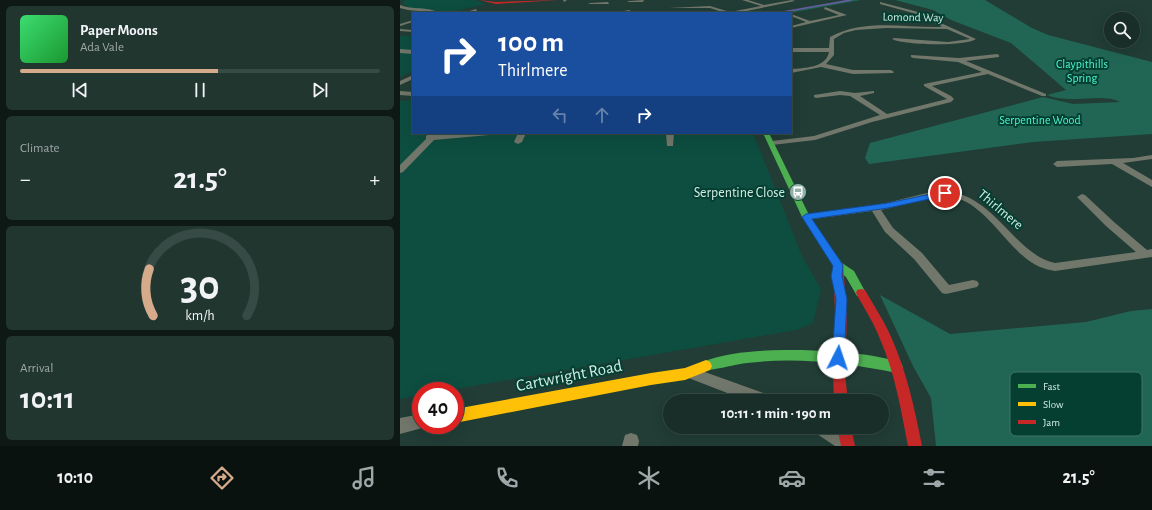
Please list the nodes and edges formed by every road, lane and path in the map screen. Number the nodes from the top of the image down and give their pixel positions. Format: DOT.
graph roads {
  1 [pos="481,0"];
  2 [pos="486,0"];
  3 [pos="744,0"];
  4 [pos="792,0"];
  5 [pos="640,1"];
  6 [pos="512,2"];
  7 [pos="557,2"];
  8 [pos="601,2"];
  9 [pos="629,2"];
  10 [pos="799,2"];
  11 [pos="608,3"];
  12 [pos="881,3"];
  13 [pos="590,4"];
  14 [pos="400,6"];
  15 [pos="766,7"];
  16 [pos="671,8"];
  17 [pos="825,8"];
  18 [pos="431,12"];
  19 [pos="621,12"];
  20 [pos="631,12"];
  21 [pos="727,12"];
  22 [pos="736,12"];
  23 [pos="792,15"];
  24 [pos="883,16"];
  25 [pos="925,17"];
  26 [pos="412,21"];
  27 [pos="810,22"];
  28 [pos="401,24"];
  29 [pos="792,27"];
  30 [pos="947,28"];
  31 [pos="400,30"];
  32 [pos="412,31"];
  33 [pos="894,39"];
  34 [pos="792,50"];
  35 [pos="831,50"];
  36 [pos="400,51"];
  37 [pos="412,52"];
  38 [pos="913,56"];
  39 [pos="997,56"];
  40 [pos="959,60"];
  41 [pos="820,65"];
  42 [pos="792,71"];
  43 [pos="891,72"];
  44 [pos="988,72"];
  45 [pos="412,77"];
  46 [pos="919,82"];
  47 [pos="400,83"];
  48 [pos="926,85"];
  49 [pos="872,92"];
  50 [pos="400,93"];
  51 [pos="412,94"];
  52 [pos="856,95"];
  53 [pos="1044,95"];
  54 [pos="816,96"];
  55 [pos="886,116"];
  56 [pos="435,134"];
  57 [pos="477,134"];
  58 [pos="522,134"];
  59 [pos="670,134"];
  60 [pos="767,134"];
  61 [pos="429,138"];
  62 [pos="518,142"];
  63 [pos="772,143"];
  64 [pos="670,144"];
  65 [pos="1152,157"];
  66 [pos="1114,161"];
  67 [pos="1057,164"];
  68 [pos="400,170"];
  69 [pos="1152,184"];
  70 [pos="1082,197"];
  71 [pos="875,208"];
  72 [pos="806,217"];
  73 [pos="1148,253"];
  74 [pos="838,265"];
  75 [pos="973,284"];
  76 [pos="838,358"];
  77 [pos="897,367"];
  78 [pos="691,373"];
  79 [pos="748,394"];
  80 [pos="841,394"];
  81 [pos="464,414"];
  82 [pos="412,424"];
  83 [pos="400,426"];
  84 [pos="831,434"];
  85 [pos="846,434"];
  86 [pos="848,445"];
  87 [pos="915,446"];
  1 -- 6 [label="street"];
  2 -- 6 [label="street"];
  3 -- 15 [label="street"];
  4 -- 10 [label="street"];
  4 -- 15 [label="street"];
  5 -- 9 [label="street"];
  6 -- 7 [label="street"];
  8 -- 11 [label="street"];
  8 -- 13 [label="street"];
  12 -- 25 [label="street"];
  14 -- 18 [label="street"];
  15 -- 22 [label="street"];
  16 -- 21 [label="street"];
  17 -- 27 [label="street"];
  19 -- 20 [label="street"];
  23 -- 27 [label="street"];
  24 -- 25 [label="street"];
  25 -- 30 [label="street"];
  26 -- 28 [label="street"];
  27 -- 29 [label="street"];
  30 -- 33 [label="street, Lomond Way"];
  30 -- 35 [label="street, Lomond Way"];
  31 -- 32 [label="street"];
  34 -- 35 [label="street"];
  35 -- 41 [label="street, Lomond Way"];
  36 -- 37 [label="street"];
  38 -- 40 [label="street"];
  39 -- 40 [label="street"];
  40 -- 44 [label="street"];
  41 -- 42 [label="street"];
  41 -- 43 [label="street"];
  44 -- 48 [label="street"];
  44 -- 53 [label="street"];
  45 -- 47 [label="street"];
  46 -- 48 [label="street"];
  48 -- 55 [label="street"];
  49 -- 52 [label="street"];
  50 -- 51 [label="street"];
  52 -- 54 [label="street"];
  52 -- 55 [label="street"];
  55 -- 63 [label="street"];
  56 -- 61 [label="street"];
  57 -- 61 [label="street"];
  58 -- 62 [label="street"];
  59 -- 64 [label="street"];
  60 -- 63 [label="street"];
  61 -- 68 [label="street"];
  63 -- 72 [label="street"];
  65 -- 66 [label="street"];
  66 -- 67 [label="street"];
  66 -- 69 [label="street"];
  70 -- 73 [label="street, Thirlmere"];
  71 -- 72 [label="street, Thirlmere"];
  71 -- 73 [label="street, Thirlmere"];
  71 -- 75 [label="street"];
  72 -- 74 [label="street"];
  74 -- 76 [label="street"];
  74 -- 77 [label="street"];
  76 -- 77 [label="street, Cartwright Road"];
  76 -- 78 [label="street, Cartwright Road"];
  76 -- 80 [label="street"];
  77 -- 87 [label="street"];
  78 -- 79 [label="street, Cartwright Road"];
  78 -- 81 [label="street, Cartwright Road"];
  82 -- 83 [label="street"];
  84 -- 86 [label="street"];
  85 -- 86 [label="street"];
}
